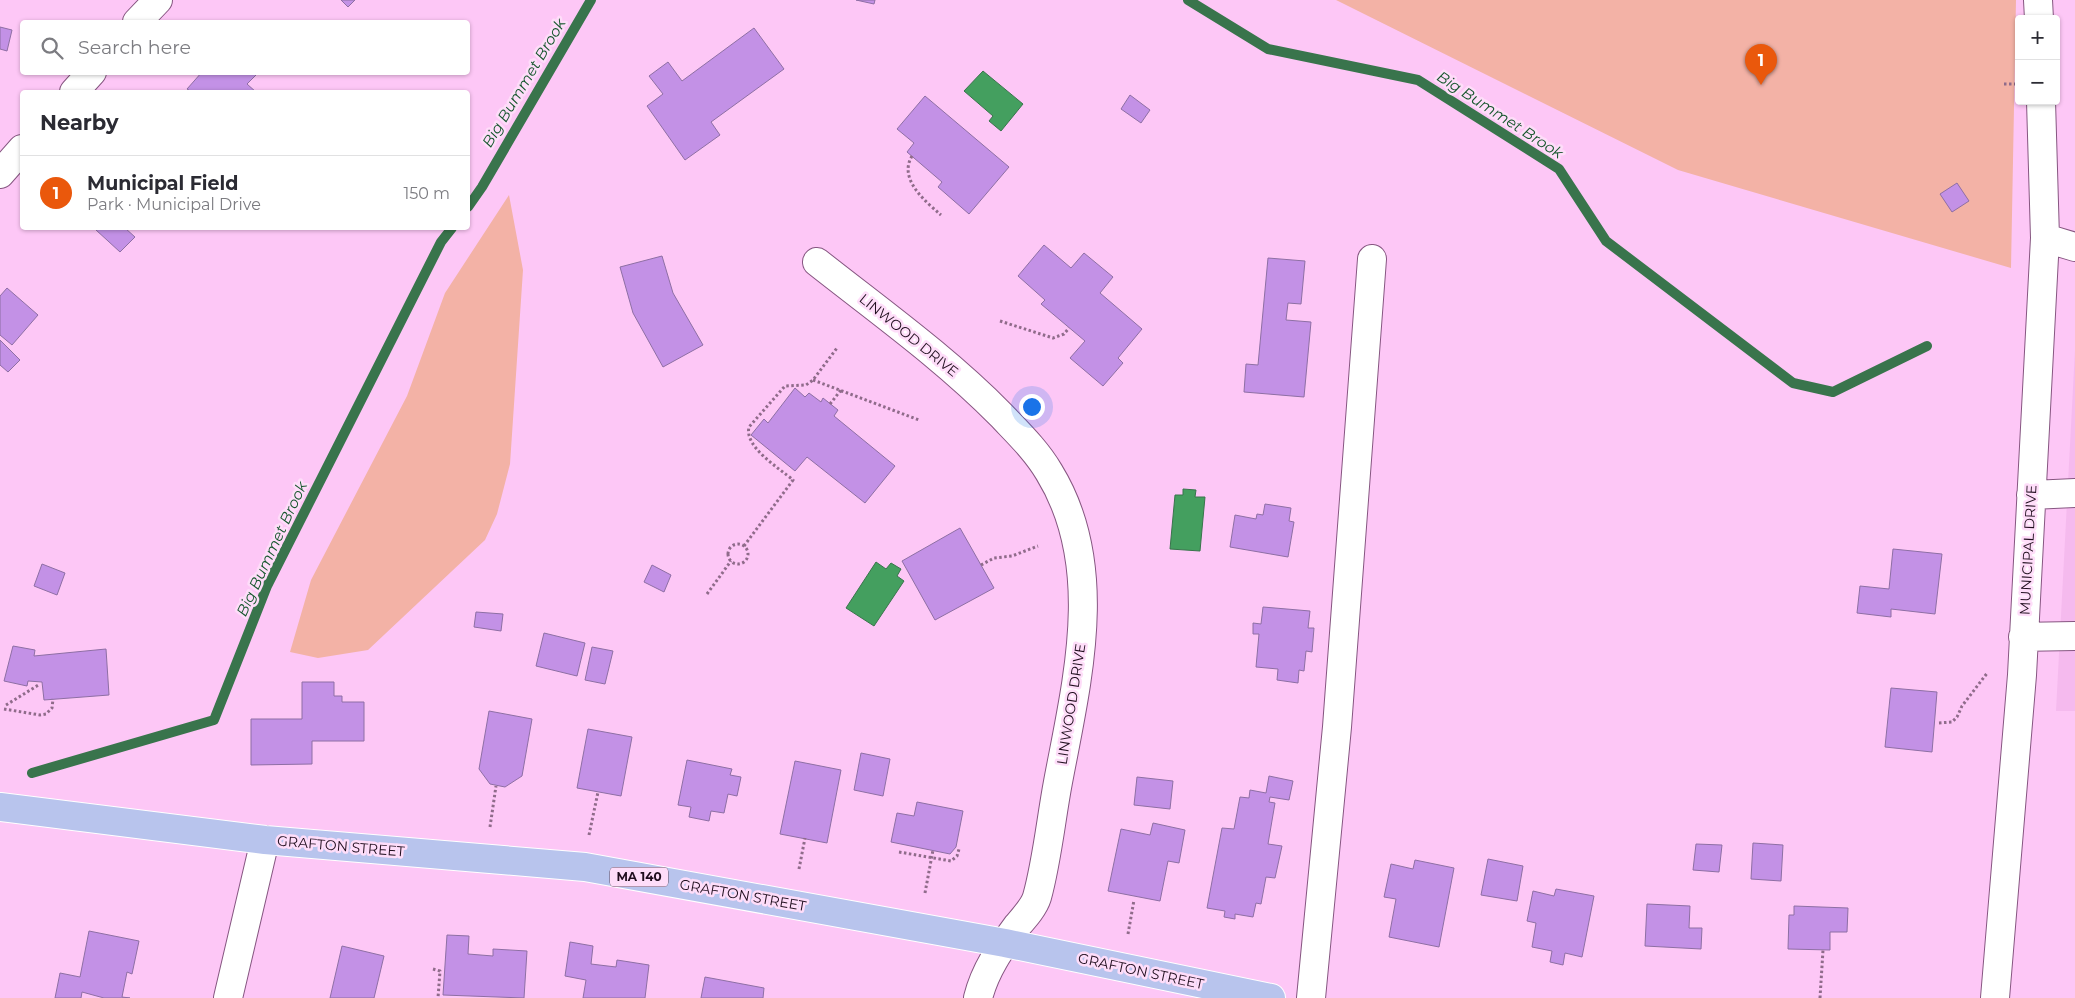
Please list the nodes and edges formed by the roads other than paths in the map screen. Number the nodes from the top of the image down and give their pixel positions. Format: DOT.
graph roads {
  1 [pos="158,0"];
  2 [pos="2038,0"];
  3 [pos="2039,15"];
  4 [pos="139,20"];
  5 [pos="89,75"];
  6 [pos="76,90"];
  7 [pos="2041,105"];
  8 [pos="20,151"];
  9 [pos="0,174"];
  10 [pos="2045,238"];
  11 [pos="2075,247"];
  12 [pos="1372,259"];
  13 [pos="817,262"];
  14 [pos="2075,493"];
  15 [pos="2031,495"];
  16 [pos="2075,636"];
  17 [pos="2023,637"];
  18 [pos="0,807"];
  19 [pos="265,840"];
  20 [pos="1004,943"];
  21 [pos="228,998"];
  22 [pos="978,998"];
  23 [pos="1271,998"];
  24 [pos="1311,998"];
  25 [pos="1995,998"];
  1 -- 4 [label="street"];
  2 -- 3 [label="street"];
  5 -- 6 [label="street"];
  7 -- 10 [label="street, MUNICIPAL DRIVE"];
  8 -- 9 [label="street"];
  10 -- 11 [label="street"];
  10 -- 15 [label="street, MUNICIPAL DRIVE"];
  12 -- 24 [label="street"];
  13 -- 20 [label="street, LINWOOD DRIVE"];
  14 -- 15 [label="street"];
  15 -- 17 [label="street, MUNICIPAL DRIVE"];
  16 -- 17 [label="street"];
  17 -- 25 [label="street, MUNICIPAL DRIVE"];
  18 -- 19 [label="main road, GRAFTON STREET / MA 140"];
  19 -- 20 [label="main road, GRAFTON STREET / MA 140"];
  19 -- 21 [label="street"];
  20 -- 22 [label="street, LINWOOD DRIVE"];
  20 -- 23 [label="main road, GRAFTON STREET / MA 140"];
}
